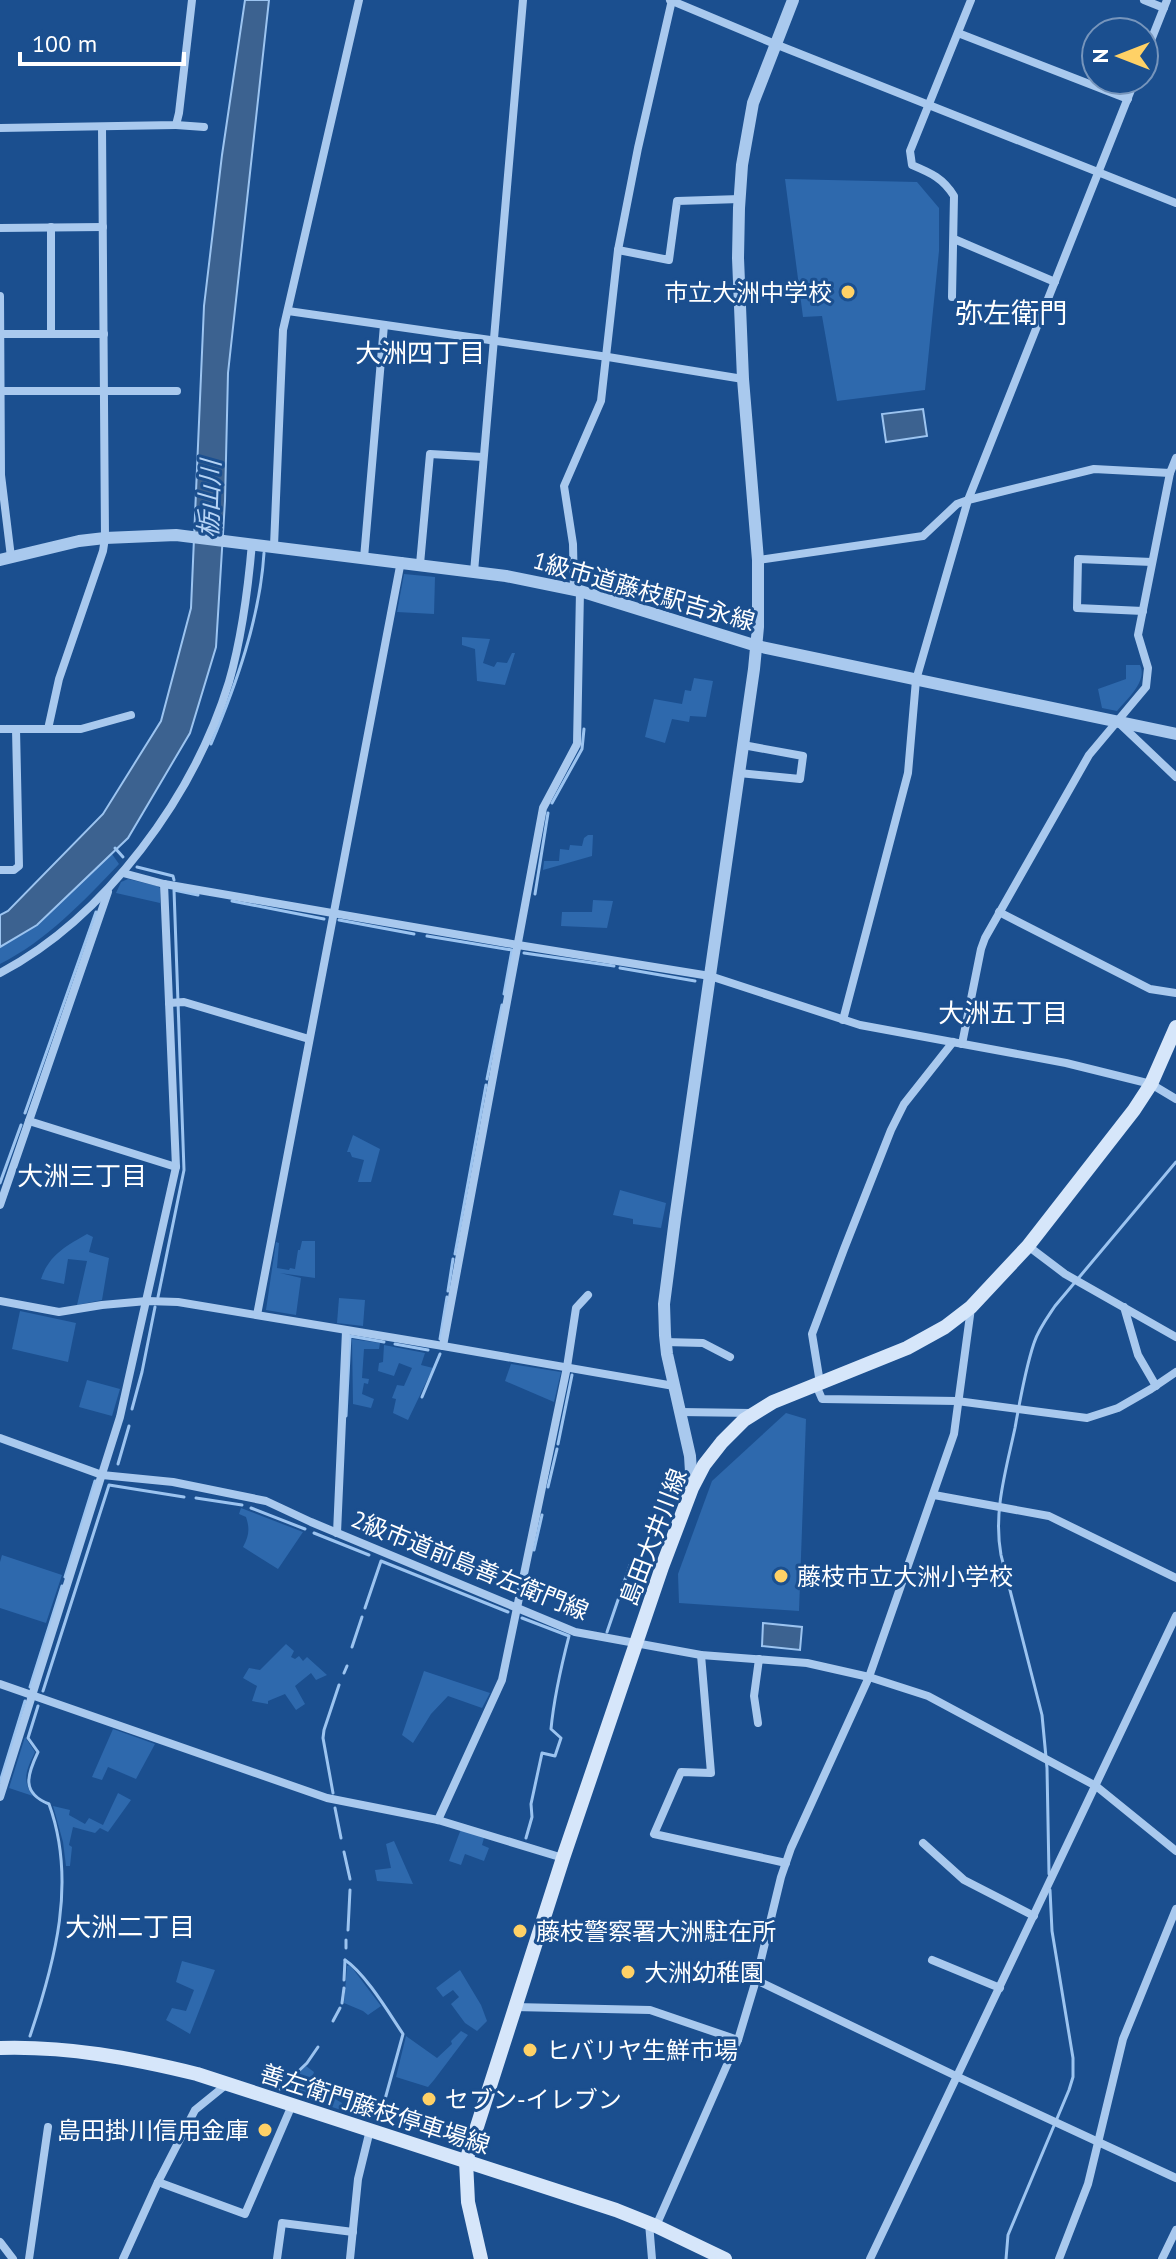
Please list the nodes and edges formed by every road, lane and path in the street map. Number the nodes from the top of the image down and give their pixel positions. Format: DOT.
graph roads {
  1 [pos="192,0"];
  2 [pos="359,0"];
  3 [pos="523,0"];
  4 [pos="671,0"];
  5 [pos="793,0"];
  6 [pos="971,0"];
  7 [pos="1144,0"];
  8 [pos="1165,4"];
  9 [pos="958,33"];
  10 [pos="775,44"];
  11 [pos="1129,96"];
  12 [pos="1128,99"];
  13 [pos="930,105"];
  14 [pos="176,125"];
  15 [pos="102,127"];
  16 [pos="204,127"];
  17 [pos="0,128"];
  18 [pos="1098,173"];
  19 [pos="740,199"];
  20 [pos="1176,203"];
  21 [pos="51,227"];
  22 [pos="103,227"];
  23 [pos="0,228"];
  24 [pos="954,239"];
  25 [pos="618,250"];
  26 [pos="1055,282"];
  27 [pos="0,296"];
  28 [pos="952,297"];
  29 [pos="288,311"];
  30 [pos="384,325"];
  31 [pos="1,334"];
  32 [pos="51,334"];
  33 [pos="104,334"];
  34 [pos="494,340"];
  35 [pos="608,357"];
  36 [pos="743,379"];
  37 [pos="104,390"];
  38 [pos="1,391"];
  39 [pos="177,391"];
  40 [pos="483,457"];
  41 [pos="1176,458"];
  42 [pos="1170,473"];
  43 [pos="1176,486"];
  44 [pos="1166,487"];
  45 [pos="968,500"];
  46 [pos="105,538"];
  47 [pos="248,543"];
  48 [pos="274,546"];
  49 [pos="364,558"];
  50 [pos="6,559"];
  51 [pos="758,560"];
  52 [pos="401,561"];
  53 [pos="1152,562"];
  54 [pos="420,564"];
  55 [pos="474,572"];
  56 [pos="577,591"];
  57 [pos="1143,611"];
  58 [pos="757,646"];
  59 [pos="916,680"];
  60 [pos="131,715"];
  61 [pos="1117,721"];
  62 [pos="0,729"];
  63 [pos="16,729"];
  64 [pos="48,729"];
  65 [pos="1176,734"];
  66 [pos="743,745"];
  67 [pos="739,773"];
  68 [pos="1176,777"];
  69 [pos="0,870"];
  70 [pos="123,873"];
  71 [pos="164,884"];
  72 [pos="110,887"];
  73 [pos="335,912"];
  74 [pos="999,912"];
  75 [pos="518,945"];
  76 [pos="0,973"];
  77 [pos="710,976"];
  78 [pos="1176,993"];
  79 [pos="171,1003"];
  80 [pos="843,1020"];
  81 [pos="1176,1027"];
  82 [pos="309,1039"];
  83 [pos="958,1043"];
  84 [pos="1151,1084"];
  85 [pos="1176,1099"];
  86 [pos="29,1121"];
  87 [pos="176,1167"];
  88 [pos="0,1205"];
  89 [pos="1028,1246"];
  90 [pos="588,1295"];
  91 [pos="0,1301"];
  92 [pos="147,1301"];
  93 [pos="971,1307"];
  94 [pos="1124,1307"];
  95 [pos="257,1315"];
  96 [pos="346,1331"];
  97 [pos="1176,1337"];
  98 [pos="665,1342"];
  99 [pos="443,1346"];
  100 [pos="730,1357"];
  101 [pos="567,1367"];
  102 [pos="1176,1372"];
  103 [pos="818,1384"];
  104 [pos="674,1386"];
  105 [pos="1156,1386"];
  106 [pos="957,1401"];
  107 [pos="680,1412"];
  108 [pos="755,1413"];
  109 [pos="0,1438"];
  110 [pos="102,1475"];
  111 [pos="692,1488"];
  112 [pos="934,1495"];
  113 [pos="337,1533"];
  114 [pos="1176,1578"];
  115 [pos="516,1608"];
  116 [pos="1175,1621"];
  117 [pos="636,1644"];
  118 [pos="701,1655"];
  119 [pos="759,1659"];
  120 [pos="869,1677"];
  121 [pos="0,1684"];
  122 [pos="32,1695"];
  123 [pos="758,1723"];
  124 [pos="1096,1786"];
  125 [pos="0,1797"];
  126 [pos="438,1820"];
  127 [pos="923,1843"];
  128 [pos="1176,1851"];
  129 [pos="563,1858"];
  130 [pos="786,1863"];
  131 [pos="1176,1909"];
  132 [pos="1034,1916"];
  133 [pos="932,1960"];
  134 [pos="756,1980"];
  135 [pos="1000,1988"];
  136 [pos="514,2007"];
  137 [pos="738,2040"];
  138 [pos="0,2048"];
  139 [pos="956,2076"];
  140 [pos="227,2084"];
  141 [pos="292,2105"];
  142 [pos="48,2127"];
  143 [pos="370,2130"];
  144 [pos="1099,2143"];
  145 [pos="466,2161"];
  146 [pos="1176,2178"];
  147 [pos="158,2182"];
  148 [pos="652,2225"];
  149 [pos="1176,2230"];
  150 [pos="353,2232"];
  151 [pos="1,2244"];
  152 [pos="13,2259"];
  153 [pos="29,2259"];
  154 [pos="123,2259"];
  155 [pos="277,2259"];
  156 [pos="350,2259"];
  157 [pos="481,2259"];
  158 [pos="652,2259"];
  159 [pos="725,2259"];
  160 [pos="870,2259"];
  161 [pos="1059,2259"];
  162 [pos="1162,2259"];
  1 -- 14 [label="street"];
  2 -- 29 [label="street"];
  3 -- 34 [label="street"];
  4 -- 10 [label="street"];
  4 -- 25 [label="street"];
  5 -- 10 [label="street"];
  6 -- 9 [label="street"];
  7 -- 8 [label="street"];
  9 -- 12 [label="street"];
  9 -- 13 [label="street"];
  10 -- 13 [label="street"];
  10 -- 19 [label="street"];
  11 -- 12 [label="street"];
  12 -- 18 [label="street"];
  13 -- 18 [label="street"];
  13 -- 24 [label="street"];
  14 -- 15 [label="street"];
  14 -- 16 [label="street"];
  15 -- 17 [label="street"];
  15 -- 22 [label="street"];
  18 -- 20 [label="street"];
  18 -- 26 [label="street"];
  19 -- 25 [label="street"];
  19 -- 36 [label="street"];
  21 -- 22 [label="street"];
  21 -- 23 [label="street"];
  21 -- 32 [label="street"];
  22 -- 33 [label="street"];
  24 -- 26 [label="street"];
  24 -- 28 [label="street"];
  25 -- 35 [label="street"];
  26 -- 45 [label="street"];
  27 -- 31 [label="street"];
  29 -- 30 [label="street"];
  29 -- 48 [label="street"];
  30 -- 34 [label="street"];
  30 -- 49 [label="street"];
  31 -- 32 [label="street"];
  31 -- 38 [label="street"];
  32 -- 33 [label="street"];
  33 -- 37 [label="street"];
  34 -- 35 [label="street"];
  34 -- 40 [label="street"];
  35 -- 36 [label="street"];
  35 -- 56 [label="street"];
  36 -- 51 [label="street"];
  37 -- 38 [label="street"];
  37 -- 39 [label="street"];
  37 -- 46 [label="street"];
  38 -- 50 [label="street"];
  40 -- 54 [label="street"];
  40 -- 55 [label="street"];
  41 -- 42 [label="street"];
  42 -- 44 [label="street"];
  42 -- 45 [label="street"];
  43 -- 44 [label="street"];
  44 -- 53 [label="street"];
  45 -- 51 [label="street"];
  45 -- 59 [label="street"];
  46 -- 47 [label="street, 1級市道藤枝駅吉永線"];
  46 -- 50 [label="street, 1級市道藤枝駅吉永線"];
  46 -- 64 [label="street"];
  47 -- 48 [label="street, 1級市道藤枝駅吉永線"];
  47 -- 70 [label="street"];
  48 -- 49 [label="street, 1級市道藤枝駅吉永線"];
  49 -- 52 [label="street, 1級市道藤枝駅吉永線"];
  51 -- 58 [label="street"];
  52 -- 54 [label="street, 1級市道藤枝駅吉永線"];
  52 -- 73 [label="street"];
  53 -- 57 [label="street"];
  53 -- 57 [label="street"];
  54 -- 55 [label="street, 1級市道藤枝駅吉永線"];
  55 -- 56 [label="street, 1級市道藤枝駅吉永線"];
  56 -- 58 [label="street, 1級市道藤枝駅吉永線"];
  56 -- 75 [label="street"];
  57 -- 61 [label="street"];
  58 -- 59 [label="street, 1級市道藤枝駅吉永線"];
  58 -- 66 [label="street"];
  59 -- 61 [label="street, 1級市道藤枝駅吉永線"];
  59 -- 80 [label="street"];
  60 -- 64 [label="street"];
  61 -- 65 [label="street, 1級市道藤枝駅吉永線"];
  61 -- 68 [label="street"];
  61 -- 74 [label="street"];
  62 -- 63 [label="street"];
  63 -- 64 [label="street"];
  63 -- 69 [label="street"];
  66 -- 67 [label="street"];
  66 -- 67 [label="street"];
  67 -- 77 [label="street"];
  70 -- 71 [label="street"];
  70 -- 72 [label="street"];
  71 -- 73 [label="street"];
  71 -- 79 [label="street"];
  72 -- 76 [label="street"];
  72 -- 86 [label="street"];
  73 -- 75 [label="street"];
  73 -- 82 [label="street"];
  74 -- 78 [label="street"];
  74 -- 83 [label="street"];
  75 -- 77 [label="street"];
  75 -- 99 [label="street"];
  77 -- 80 [label="street"];
  77 -- 98 [label="street"];
  79 -- 82 [label="street"];
  79 -- 87 [label="street"];
  80 -- 83 [label="street"];
  81 -- 84 [label="main road, 島田大井川線"];
  82 -- 95 [label="street"];
  83 -- 84 [label="street"];
  83 -- 103 [label="street"];
  84 -- 85 [label="street"];
  84 -- 89 [label="main road, 島田大井川線"];
  86 -- 87 [label="street"];
  86 -- 88 [label="street"];
  87 -- 92 [label="street"];
  89 -- 93 [label="main road, 島田大井川線"];
  89 -- 94 [label="street"];
  90 -- 101 [label="street"];
  91 -- 92 [label="street"];
  92 -- 95 [label="street"];
  92 -- 110 [label="street"];
  93 -- 103 [label="main road, 島田大井川線"];
  93 -- 106 [label="street"];
  94 -- 97 [label="street"];
  94 -- 105 [label="street"];
  95 -- 96 [label="street"];
  96 -- 99 [label="street"];
  96 -- 113 [label="street"];
  98 -- 100 [label="street"];
  98 -- 104 [label="street"];
  99 -- 101 [label="street"];
  101 -- 104 [label="street"];
  101 -- 115 [label="street"];
  102 -- 105 [label="street"];
  103 -- 106 [label="street"];
  103 -- 108 [label="main road, 島田大井川線"];
  104 -- 107 [label="street"];
  105 -- 106 [label="street"];
  106 -- 112 [label="street"];
  107 -- 108 [label="street"];
  107 -- 111 [label="street"];
  108 -- 111 [label="main road, 島田大井川線"];
  109 -- 110 [label="street, 2級市道前島善左衛門線"];
  110 -- 113 [label="street, 2級市道前島善左衛門線"];
  110 -- 122 [label="street"];
  111 -- 117 [label="main road, 島田大井川線"];
  112 -- 114 [label="street"];
  112 -- 120 [label="street"];
  113 -- 115 [label="street, 2級市道前島善左衛門線"];
  115 -- 117 [label="street, 2級市道前島善左衛門線"];
  115 -- 126 [label="street"];
  116 -- 124 [label="street"];
  117 -- 118 [label="street, 2級市道前島善左衛門線"];
  117 -- 129 [label="main road, 島田大井川線"];
  118 -- 119 [label="street, 2級市道前島善左衛門線"];
  118 -- 130 [label="street"];
  119 -- 120 [label="street, 2級市道前島善左衛門線"];
  119 -- 123 [label="street"];
  120 -- 124 [label="street, 2級市道前島善左衛門線"];
  120 -- 130 [label="street"];
  121 -- 122 [label="street"];
  122 -- 125 [label="street"];
  122 -- 126 [label="street"];
  124 -- 128 [label="street, 2級市道前島善左衛門線"];
  124 -- 132 [label="street"];
  126 -- 129 [label="street"];
  127 -- 132 [label="street"];
  129 -- 136 [label="main road, 島田大井川線"];
  130 -- 134 [label="street"];
  131 -- 144 [label="street"];
  132 -- 135 [label="street"];
  133 -- 135 [label="street"];
  134 -- 137 [label="street"];
  134 -- 139 [label="street"];
  135 -- 139 [label="street"];
  136 -- 137 [label="street"];
  136 -- 145 [label="main road, 島田大井川線"];
  137 -- 148 [label="street"];
  138 -- 140 [label="main road, 善左衛門藤枝停車場線"];
  139 -- 144 [label="street"];
  139 -- 160 [label="street"];
  140 -- 141 [label="main road, 善左衛門藤枝停車場線"];
  140 -- 147 [label="street"];
  141 -- 143 [label="main road, 善左衛門藤枝停車場線"];
  141 -- 147 [label="street"];
  142 -- 153 [label="street"];
  143 -- 145 [label="main road, 善左衛門藤枝停車場線"];
  143 -- 150 [label="street"];
  144 -- 146 [label="street"];
  144 -- 161 [label="street"];
  145 -- 148 [label="main road, 善左衛門藤枝停車場線"];
  145 -- 157 [label="main road, 島田大井川線"];
  147 -- 154 [label="street"];
  148 -- 158 [label="street"];
  148 -- 159 [label="main road, 善左衛門藤枝停車場線"];
  149 -- 162 [label="street"];
  150 -- 155 [label="street"];
  150 -- 156 [label="street"];
  151 -- 152 [label="street"];
}
